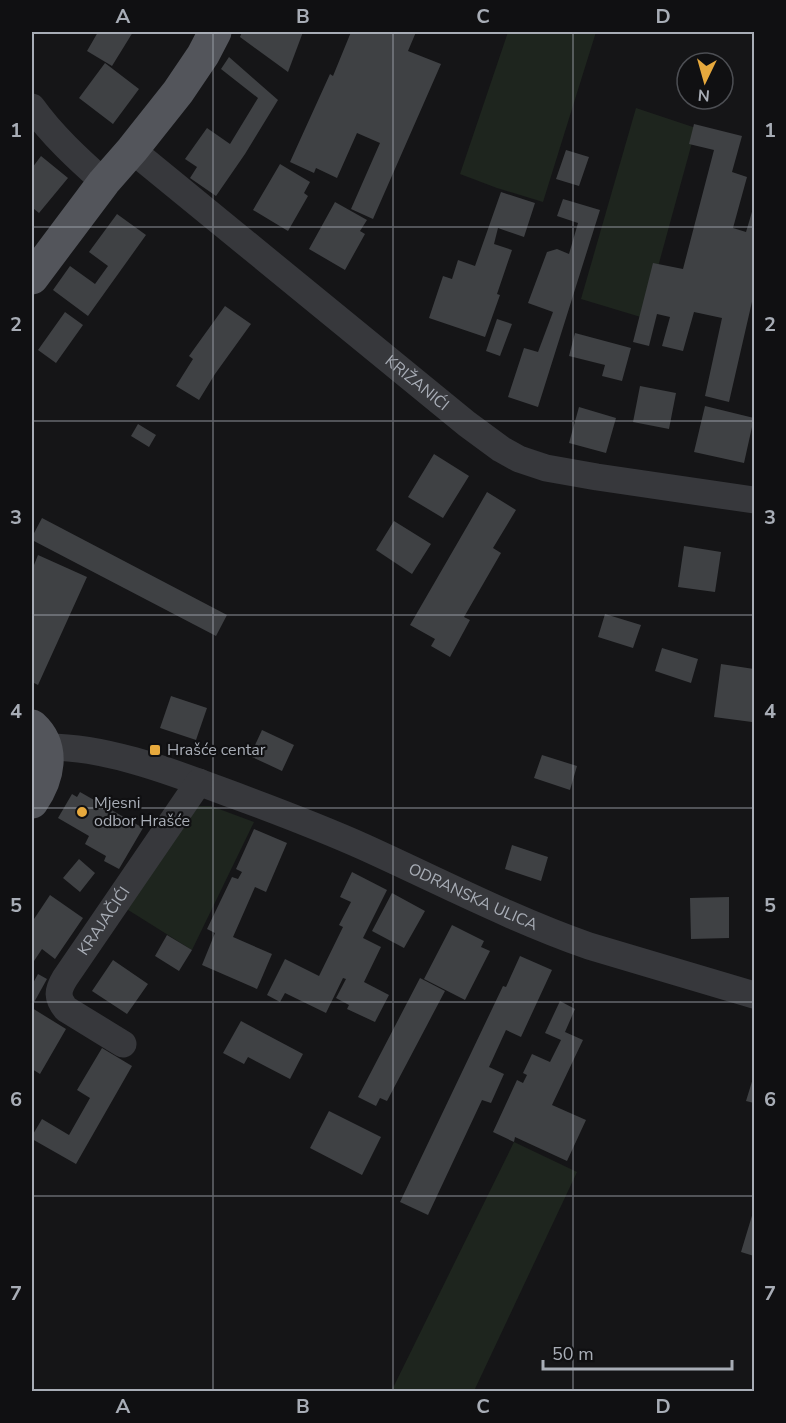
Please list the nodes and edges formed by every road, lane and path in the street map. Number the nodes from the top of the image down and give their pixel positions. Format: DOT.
graph roads {
  1 [pos="215,32"];
  2 [pos="32,107"];
  3 [pos="132,150"];
  4 [pos="104,182"];
  5 [pos="32,278"];
  6 [pos="754,500"];
  7 [pos="38,737"];
  8 [pos="199,782"];
  9 [pos="32,802"];
  10 [pos="754,995"];
  11 [pos="123,1044"];
  1 -- 3 [label="main road"];
  2 -- 4 [label="street"];
  3 -- 4 [label="main road"];
  3 -- 6 [label="street, KRIŽANIĆI"];
  4 -- 5 [label="main road"];
  7 -- 8 [label="street, ODRANSKA ULICA"];
  7 -- 9 [label="main road"];
  8 -- 10 [label="street, ODRANSKA ULICA"];
  8 -- 11 [label="street, KRAJAČIĆI"];
}
